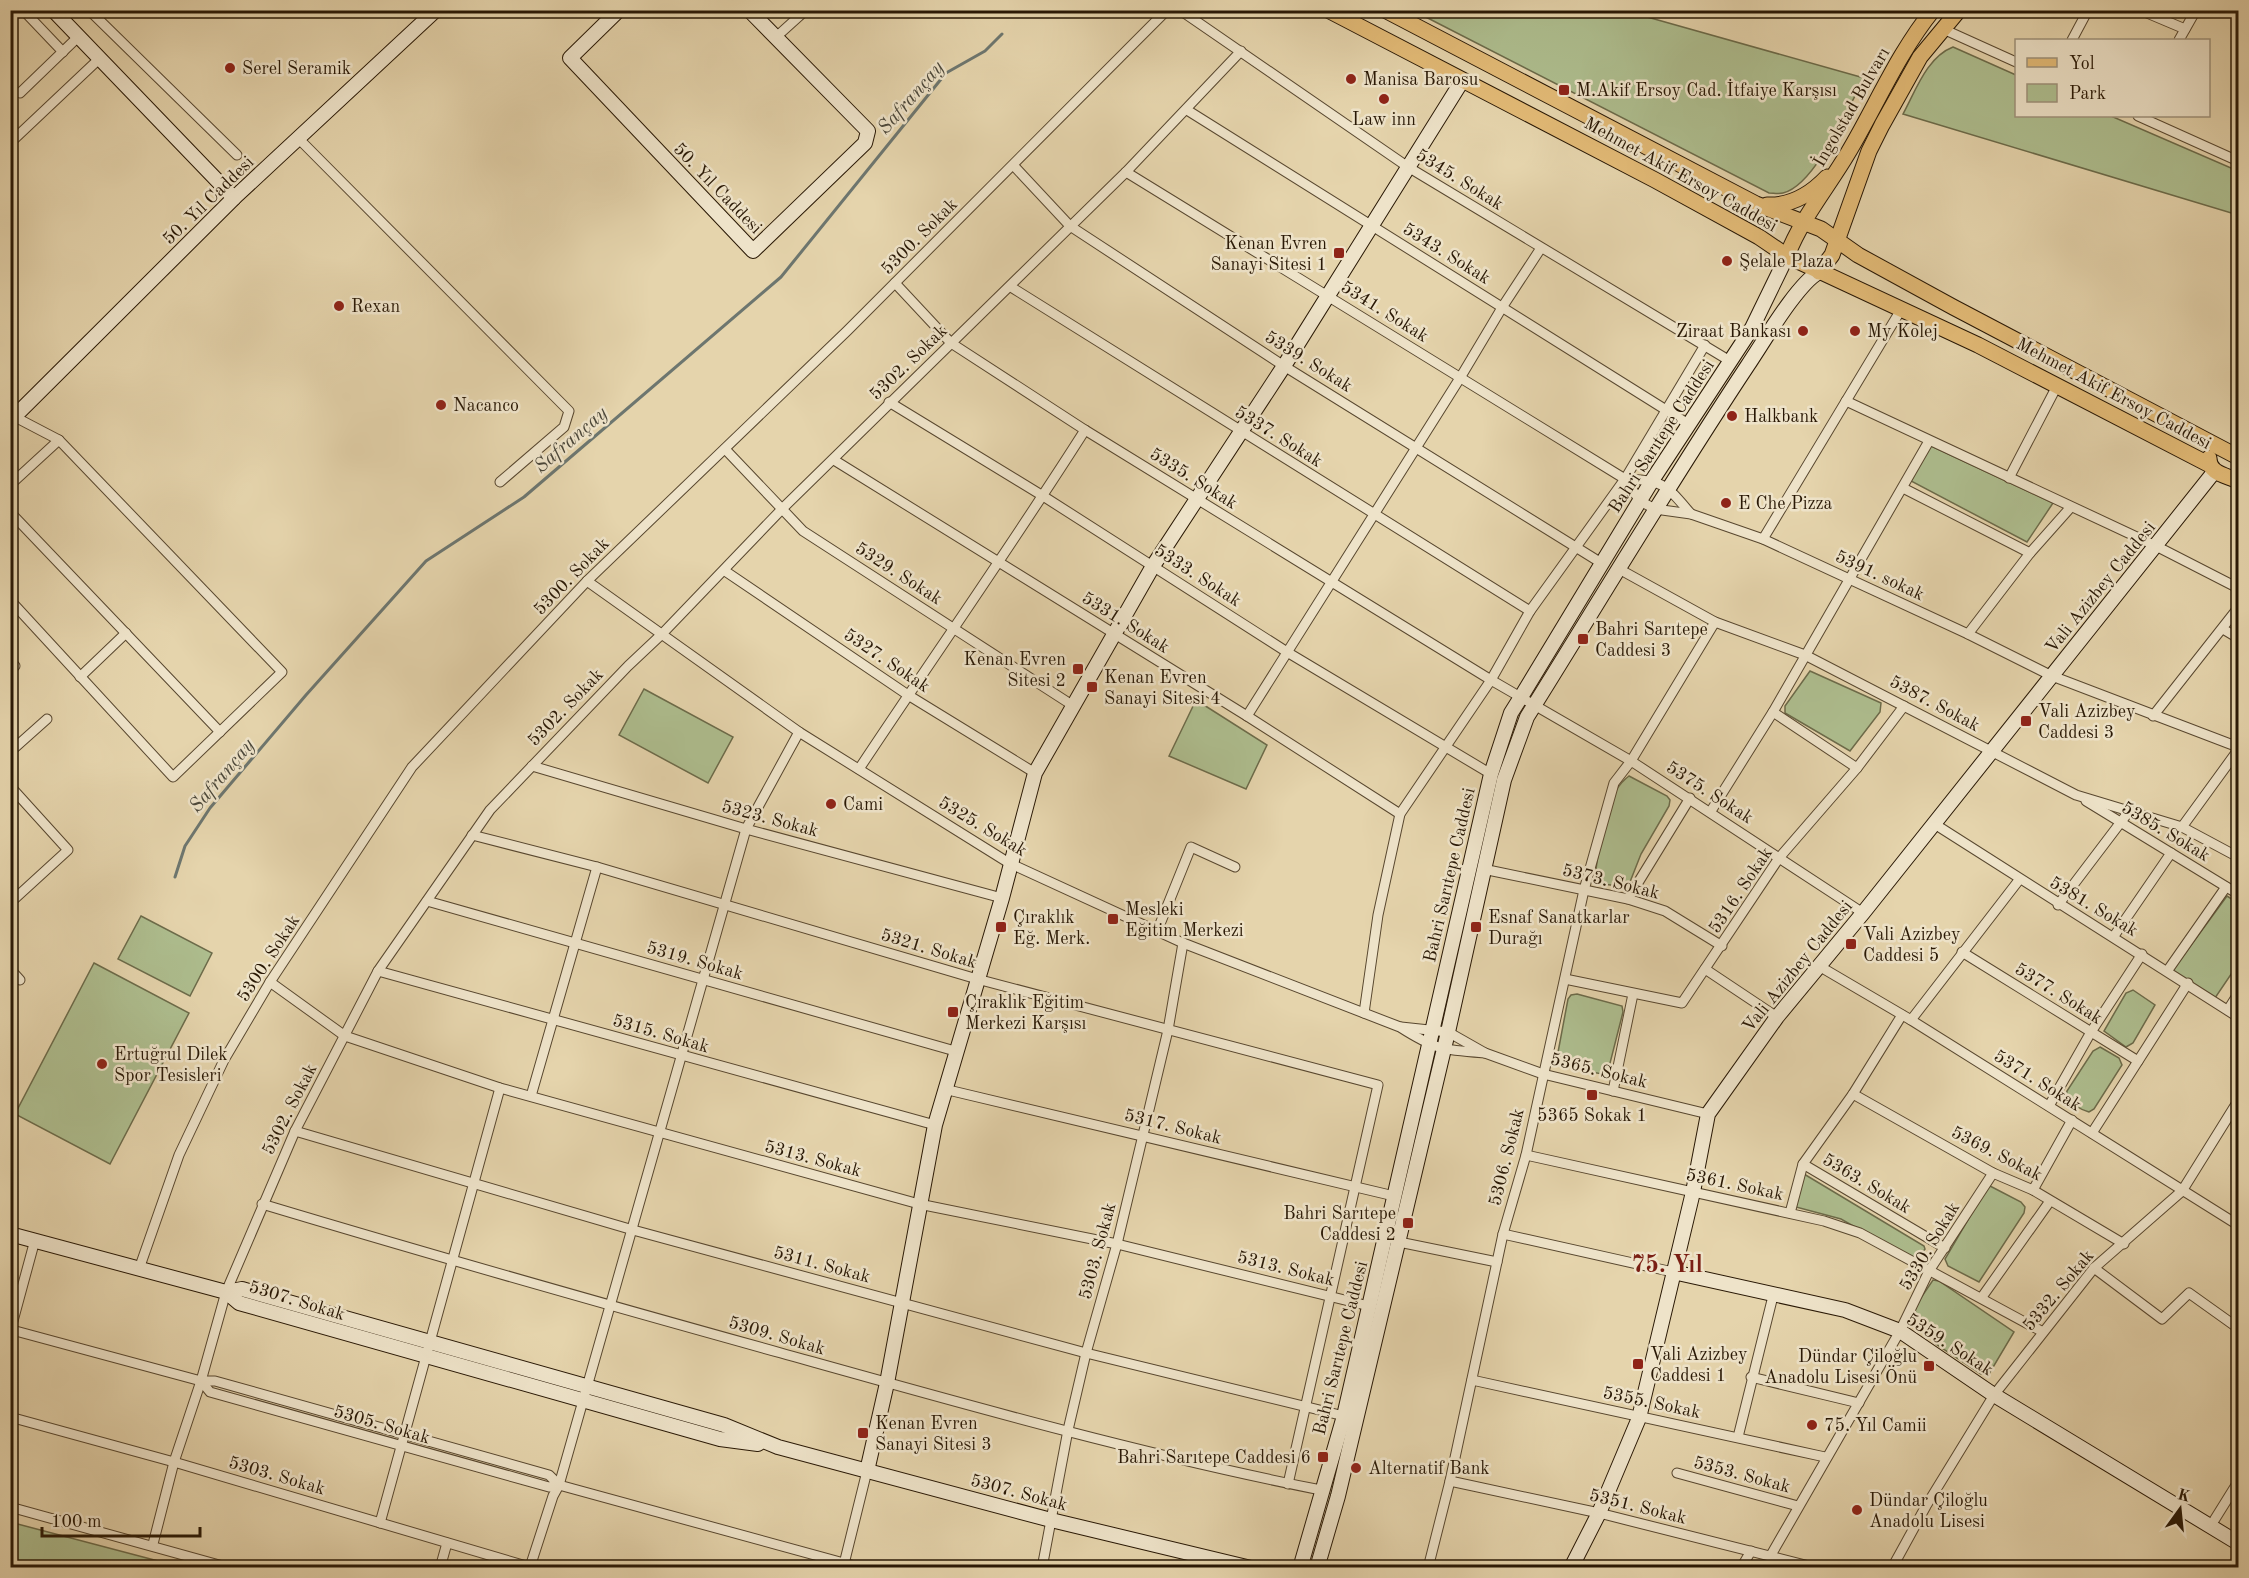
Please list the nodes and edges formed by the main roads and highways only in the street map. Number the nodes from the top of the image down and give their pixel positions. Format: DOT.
graph roads {
  1 [pos="1328,10"];
  2 [pos="1385,10"];
  3 [pos="1959,10"];
  4 [pos="1929,12"];
  5 [pos="1848,152"];
  6 [pos="1855,188"];
  7 [pos="1756,204"];
  8 [pos="1805,223"];
  9 [pos="1836,238"];
  10 [pos="1858,255"];
  11 [pos="1787,256"];
  12 [pos="1820,272"];
  13 [pos="2231,453"];
  14 [pos="2215,470"];
  15 [pos="2238,481"];
  1 -- 11 [label="main road, Mehmet Akif Ersoy Caddesi"];
  2 -- 7 [label="main road, Mehmet Akif Ersoy Caddesi"];
  3 -- 6 [label="main road, İngolstad Bulvarı"];
  4 -- 5 [label="main road, İngolstad Bulvarı"];
  5 -- 7 [label="main road"];
  5 -- 8 [label="main road, İngolstad Bulvarı"];
  6 -- 9 [label="main road, İngolstad Bulvarı"];
  6 -- 10 [label="main road"];
  7 -- 8 [label="main road, Mehmet Akif Ersoy Caddesi"];
  8 -- 9 [label="main road, Mehmet Akif Ersoy Caddesi"];
  8 -- 11 [label="main road, İngolstad Bulvarı"];
  9 -- 10 [label="main road, Mehmet Akif Ersoy Caddesi"];
  9 -- 12 [label="main road, İngolstad Bulvarı"];
  10 -- 13 [label="main road, Mehmet Akif Ersoy Caddesi"];
  11 -- 12 [label="main road, Mehmet Akif Ersoy Caddesi"];
  12 -- 14 [label="main road, Mehmet Akif Ersoy Caddesi"];
  13 -- 14 [label="main road"];
  13 -- 14 [label="main road"];
  14 -- 15 [label="main road, Mehmet Akif Ersoy Caddesi"];
}
